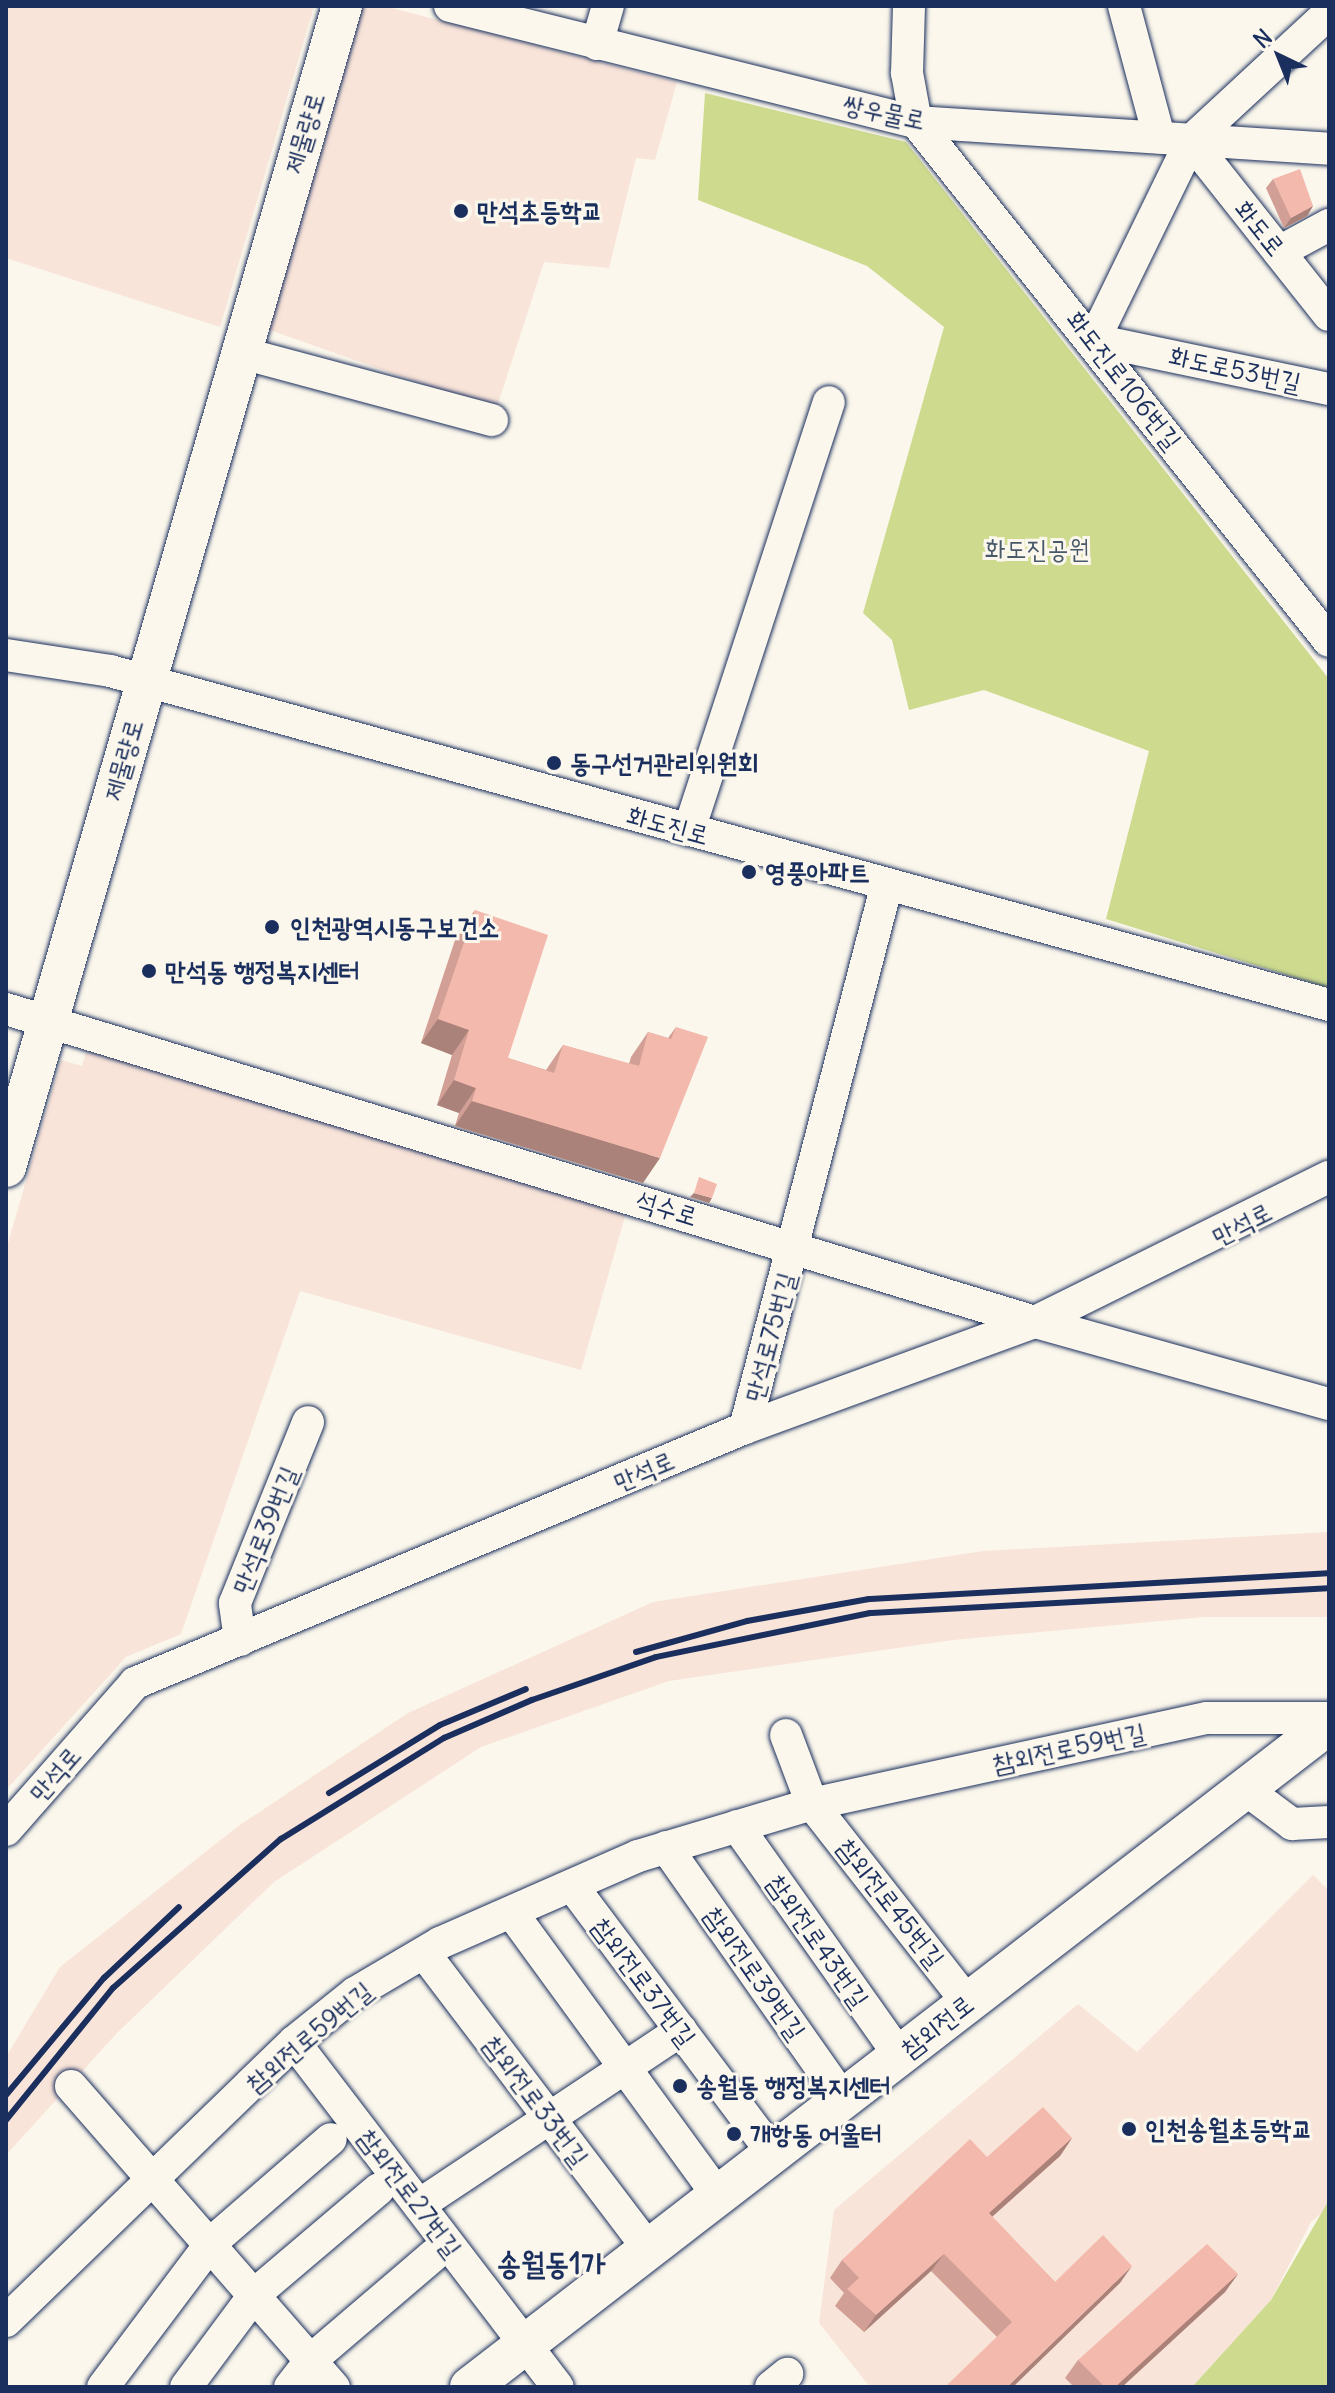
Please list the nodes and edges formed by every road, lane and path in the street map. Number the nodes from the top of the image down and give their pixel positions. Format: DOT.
graph roads {
  1 [pos="342,6"];
  2 [pos="450,6"];
  3 [pos="608,6"];
  4 [pos="909,6"];
  5 [pos="1124,6"];
  6 [pos="1329,13"];
  7 [pos="597,44"];
  8 [pos="916,122"];
  9 [pos="1159,137"];
  10 [pos="1191,141"];
  11 [pos="1329,149"];
  12 [pos="1329,225"];
  13 [pos="1279,252"];
  14 [pos="1329,315"];
  15 [pos="1094,340"];
  16 [pos="238,352"];
  17 [pos="1329,389"];
  18 [pos="829,402"];
  19 [pos="492,420"];
  20 [pos="1329,641"];
  21 [pos="6,655"];
  22 [pos="145,681"];
  23 [pos="689,830"];
  24 [pos="887,884"];
  25 [pos="1329,1005"];
  26 [pos="6,1009"];
  27 [pos="48,1020"];
  28 [pos="6,1165"];
  29 [pos="1329,1177"];
  30 [pos="795,1246"];
  31 [pos="1035,1322"];
  32 [pos="1329,1404"];
  33 [pos="308,1422"];
  34 [pos="745,1428"];
  35 [pos="240,1640"];
  36 [pos="1329,1721"];
  37 [pos="786,1735"];
  38 [pos="1245,1789"];
  39 [pos="812,1804"];
  40 [pos="1329,1822"];
  41 [pos="737,1826"];
  42 [pos="6,1830"];
  43 [pos="666,1847"];
  44 [pos="573,1887"];
  45 [pos="512,1913"];
  46 [pos="424,1953"];
  47 [pos="968,2003"];
  48 [pos="681,2030"];
  49 [pos="294,2042"];
  50 [pos="900,2056"];
  51 [pos="627,2068"];
  52 [pos="71,2086"];
  53 [pos="843,2099"];
  54 [pos="551,2120"];
  55 [pos="331,2139"];
  56 [pos="773,2153"];
  57 [pos="155,2175"];
  58 [pos="379,2189"];
  59 [pos="718,2195"];
  60 [pos="419,2205"];
  61 [pos="212,2242"];
  62 [pos="649,2249"];
  63 [pos="434,2255"];
  64 [pos="255,2294"];
  65 [pos="6,2321"];
  66 [pos="525,2344"];
  67 [pos="311,2360"];
  68 [pos="103,2387"];
  69 [pos="186,2387"];
  70 [pos="290,2387"];
  71 [pos="334,2387"];
  72 [pos="470,2387"];
  73 [pos="558,2387"];
  1 -- 16 [label="main road, 제물량로"];
  2 -- 7 [label="street, 쌍우물로"];
  3 -- 7 [label="street"];
  4 -- 8 [label="street"];
  5 -- 9 [label="street"];
  6 -- 10 [label="street"];
  7 -- 8 [label="street, 쌍우물로"];
  8 -- 9 [label="street, 쌍우물로"];
  8 -- 15 [label="street, 화도진로106번길"];
  9 -- 10 [label="street, 쌍우물로"];
  10 -- 11 [label="street, 쌍우물로"];
  10 -- 13 [label="street, 화도로"];
  10 -- 15 [label="street"];
  12 -- 13 [label="street"];
  13 -- 14 [label="street, 화도로"];
  15 -- 17 [label="street, 화도로53번길"];
  15 -- 20 [label="street, 화도진로106번길"];
  16 -- 19 [label="street"];
  16 -- 22 [label="main road, 제물량로"];
  18 -- 23 [label="street"];
  21 -- 22 [label="street, 화도진로"];
  22 -- 23 [label="street, 화도진로"];
  22 -- 27 [label="main road, 제물량로"];
  23 -- 24 [label="street, 화도진로"];
  24 -- 25 [label="street, 화도진로"];
  24 -- 30 [label="street, 만석로75번길"];
  26 -- 27 [label="street, 석수로"];
  27 -- 28 [label="main road, 제물량로"];
  27 -- 30 [label="street, 석수로"];
  29 -- 31 [label="street, 만석로"];
  30 -- 31 [label="street, 석수로"];
  30 -- 34 [label="street, 만석로75번길"];
  31 -- 32 [label="street, 석수로"];
  31 -- 34 [label="street, 만석로"];
  33 -- 35 [label="street, 만석로39번길"];
  34 -- 35 [label="street, 만석로"];
  35 -- 42 [label="street, 만석로"];
  36 -- 38 [label="main road, 참외전로"];
  36 -- 39 [label="street, 참외전로59번길"];
  37 -- 39 [label="street"];
  38 -- 40 [label="street"];
  38 -- 47 [label="main road, 참외전로"];
  39 -- 41 [label="street, 참외전로59번길"];
  39 -- 47 [label="street, 참외전로45번길"];
  41 -- 43 [label="street, 참외전로59번길"];
  41 -- 50 [label="street, 참외전로43번길"];
  43 -- 44 [label="street, 참외전로59번길"];
  43 -- 53 [label="street, 참외전로39번길"];
  44 -- 45 [label="street, 참외전로59번길"];
  44 -- 48 [label="street, 참외전로37번길"];
  45 -- 46 [label="street, 참외전로59번길"];
  45 -- 51 [label="street"];
  46 -- 49 [label="street, 참외전로59번길"];
  46 -- 54 [label="street, 참외전로33번길"];
  47 -- 50 [label="main road, 참외전로"];
  48 -- 51 [label="street"];
  48 -- 56 [label="street, 참외전로37번길"];
  49 -- 57 [label="street, 참외전로59번길"];
  49 -- 60 [label="street, 참외전로27번길"];
  50 -- 53 [label="main road, 참외전로"];
  51 -- 54 [label="street"];
  51 -- 59 [label="street"];
  52 -- 57 [label="street"];
  53 -- 56 [label="main road, 참외전로"];
  54 -- 60 [label="street"];
  54 -- 62 [label="street, 참외전로33번길"];
  55 -- 61 [label="street"];
  56 -- 59 [label="main road, 참외전로"];
  57 -- 61 [label="street"];
  57 -- 65 [label="street, 참외전로59번길"];
  58 -- 64 [label="street"];
  59 -- 62 [label="main road, 참외전로"];
  60 -- 66 [label="street, 참외전로27번길"];
  61 -- 64 [label="street"];
  61 -- 68 [label="street"];
  62 -- 66 [label="main road, 참외전로"];
  63 -- 67 [label="street"];
  64 -- 67 [label="street"];
  64 -- 69 [label="street"];
  66 -- 72 [label="main road, 참외전로"];
  66 -- 73 [label="street, 참외전로27번길"];
  67 -- 70 [label="street"];
  67 -- 71 [label="street"];
}
